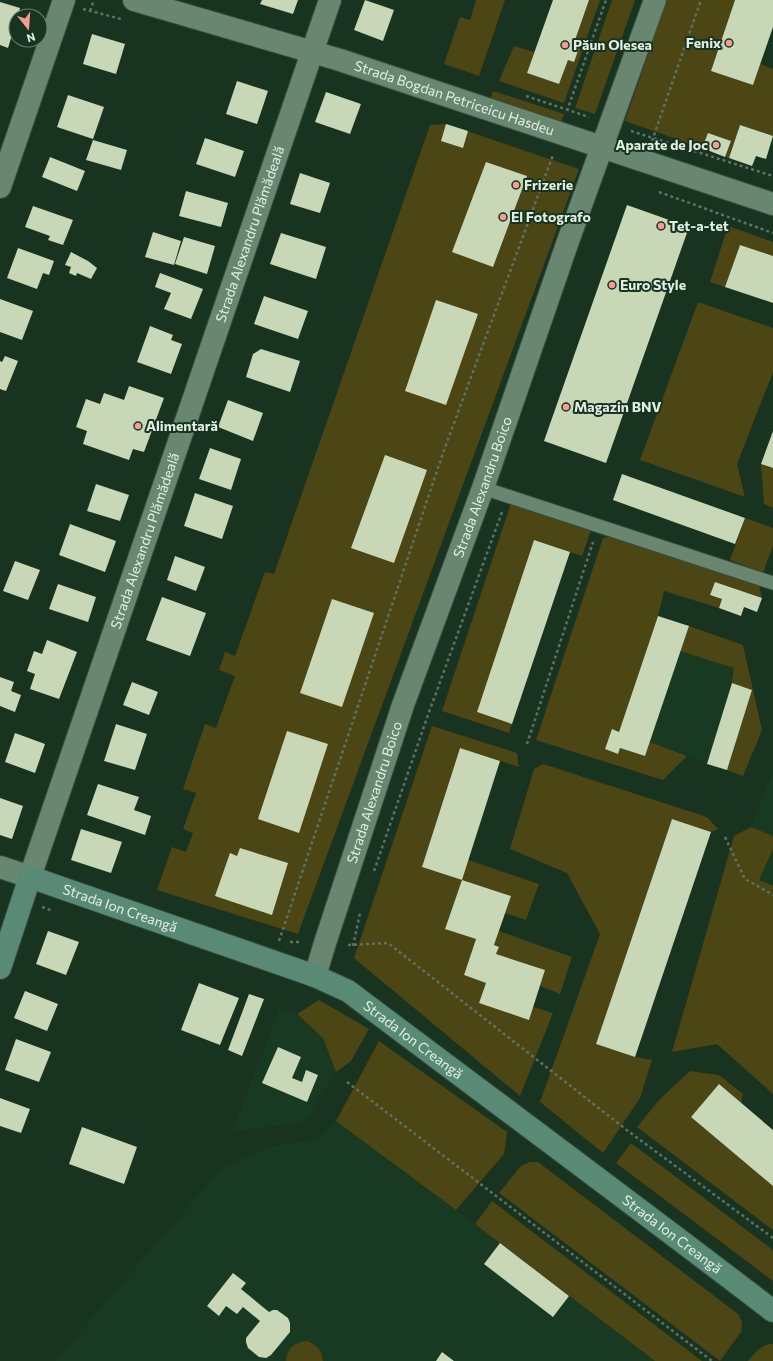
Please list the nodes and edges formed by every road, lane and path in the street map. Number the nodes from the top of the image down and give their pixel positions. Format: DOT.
graph roads {
  1 [pos="64,0"];
  2 [pos="94,0"];
  3 [pos="134,0"];
  4 [pos="330,0"];
  5 [pos="606,0"];
  6 [pos="655,0"];
  7 [pos="701,0"];
  8 [pos="90,11"];
  9 [pos="312,52"];
  10 [pos="568,110"];
  11 [pos="630,130"];
  12 [pos="653,138"];
  13 [pos="603,147"];
  14 [pos="553,156"];
  15 [pos="773,176"];
  16 [pos="0,187"];
  17 [pos="653,189"];
  18 [pos="773,204"];
  19 [pos="773,234"];
  20 [pos="483,488"];
  21 [pos="507,496"];
  22 [pos="598,526"];
  23 [pos="773,583"];
  24 [pos="527,744"];
  25 [pos="725,837"];
  26 [pos="0,867"];
  27 [pos="374,873"];
  28 [pos="30,877"];
  29 [pos="773,895"];
  30 [pos="361,910"];
  31 [pos="388,943"];
  32 [pos="353,946"];
  33 [pos="271,961"];
  34 [pos="0,968"];
  35 [pos="315,976"];
  36 [pos="347,1082"];
  37 [pos="773,1238"];
  38 [pos="773,1311"];
  39 [pos="712,1361"];
  1 -- 16 [label="street"];
  2 -- 8 [label="path"];
  3 -- 9 [label="street, Strada Bogdan Petriceicu Hasdeu"];
  4 -- 9 [label="street, Strada Alexandru Plămădeală"];
  5 -- 10 [label="path"];
  6 -- 13 [label="street, Strada Alexandru Boico"];
  7 -- 12 [label="path"];
  9 -- 13 [label="street, Strada Bogdan Petriceicu Hasdeu"];
  9 -- 28 [label="street, Strada Alexandru Plămădeală"];
  11 -- 12 [label="path"];
  12 -- 15 [label="path"];
  13 -- 18 [label="street, Strada Bogdan Petriceicu Hasdeu"];
  13 -- 20 [label="street, Strada Alexandru Boico"];
  14 -- 33 [label="path"];
  17 -- 19 [label="path"];
  20 -- 21 [label="lane"];
  20 -- 35 [label="street, Strada Alexandru Boico"];
  21 -- 22 [label="lane"];
  21 -- 27 [label="path"];
  22 -- 23 [label="lane"];
  22 -- 24 [label="path"];
  25 -- 29 [label="path"];
  26 -- 28 [label="street, Strada Ion Creangă"];
  28 -- 33 [label="street, Strada Ion Creangă"];
  28 -- 34 [label="street, Strada Alexandru Plămădeală"];
  30 -- 32 [label="path"];
  31 -- 37 [label="path"];
  33 -- 35 [label="street, Strada Ion Creangă"];
  35 -- 38 [label="street, Strada Ion Creangă"];
  36 -- 39 [label="path"];
}
